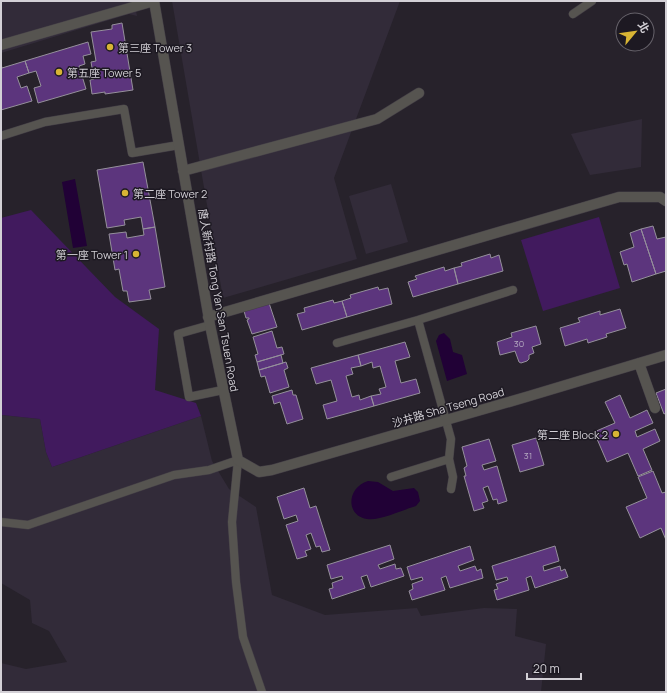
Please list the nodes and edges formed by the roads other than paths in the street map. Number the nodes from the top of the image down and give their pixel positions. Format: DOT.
graph roads {
  1 [pos="154,1"];
  2 [pos="592,1"];
  3 [pos="573,14"];
  4 [pos="1,45"];
  5 [pos="419,93"];
  6 [pos="1,136"];
  7 [pos="179,145"];
  8 [pos="183,171"];
  9 [pos="666,201"];
  10 [pos="513,290"];
  11 [pos="418,320"];
  12 [pos="209,321"];
  13 [pos="338,343"];
  14 [pos="666,355"];
  15 [pos="639,363"];
  16 [pos="223,390"];
  17 [pos="655,408"];
  18 [pos="445,420"];
  19 [pos="449,459"];
  20 [pos="238,460"];
  21 [pos="391,477"];
  22 [pos="451,489"];
  23 [pos="1,522"];
  24 [pos="262,692"];
  1 -- 4 [label="street"];
  1 -- 7 [label="street, 唐人新村路 Tong Yan San Tsuen Road"];
  2 -- 3 [label="lane"];
  5 -- 8 [label="street"];
  6 -- 7 [label="lane"];
  7 -- 8 [label="street, 唐人新村路 Tong Yan San Tsuen Road"];
  8 -- 12 [label="street, 唐人新村路 Tong Yan San Tsuen Road"];
  9 -- 12 [label="street"];
  10 -- 11 [label="lane"];
  11 -- 13 [label="lane"];
  11 -- 18 [label="lane"];
  12 -- 16 [label="street, 唐人新村路 Tong Yan San Tsuen Road"];
  12 -- 16 [label="lane"];
  14 -- 15 [label="street, 沙井路 Sha Tseng Road"];
  15 -- 17 [label="street"];
  15 -- 18 [label="street, 沙井路 Sha Tseng Road"];
  16 -- 20 [label="street, 唐人新村路 Tong Yan San Tsuen Road"];
  18 -- 19 [label="lane"];
  18 -- 20 [label="street, 沙井路 Sha Tseng Road"];
  19 -- 21 [label="lane"];
  19 -- 22 [label="lane"];
  20 -- 23 [label="lane"];
  20 -- 24 [label="lane"];
}
